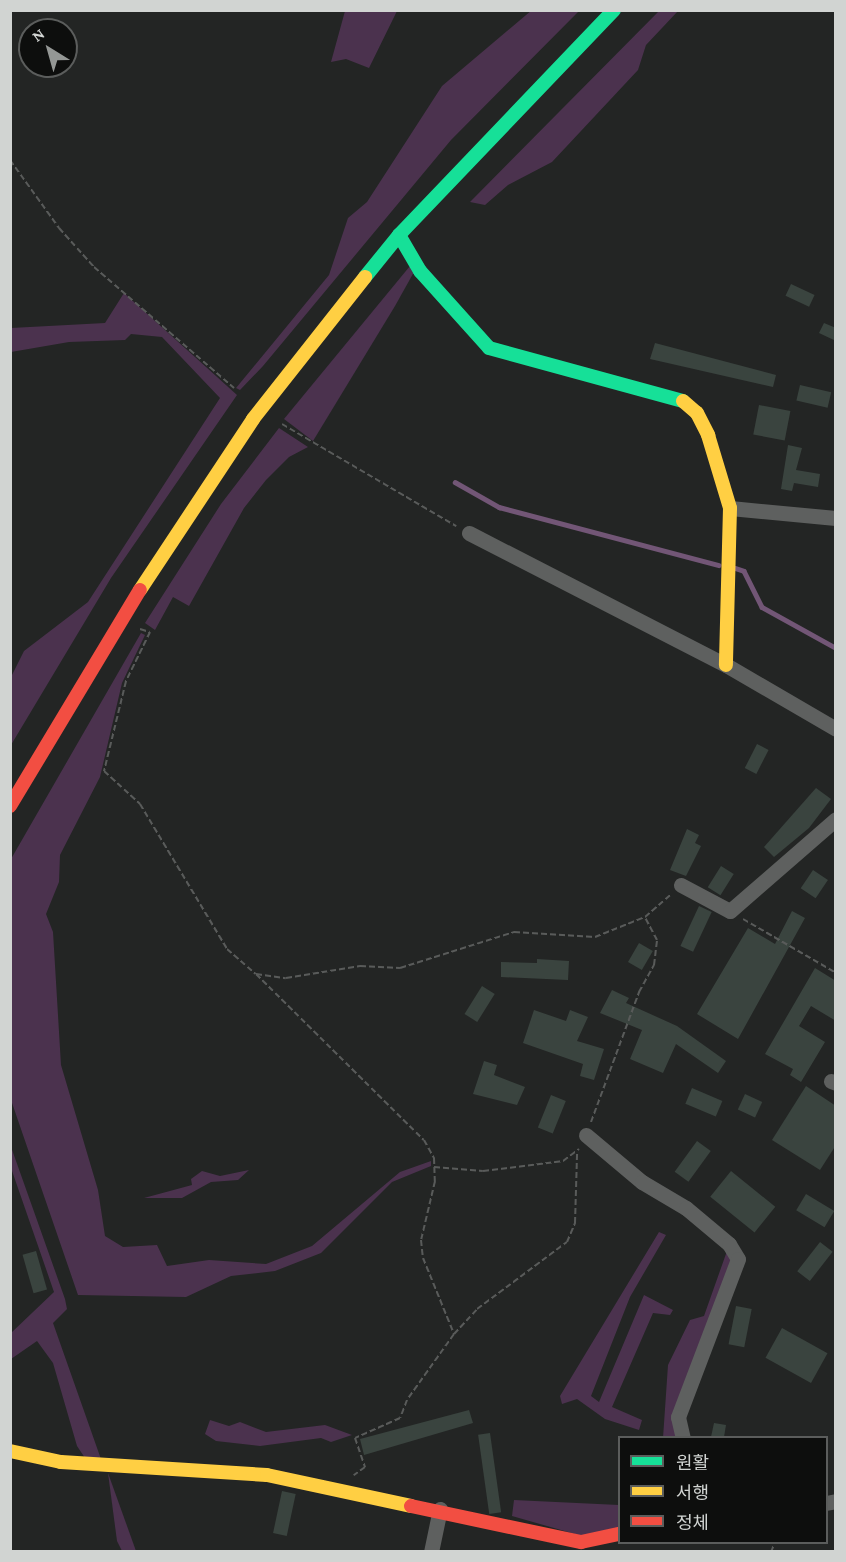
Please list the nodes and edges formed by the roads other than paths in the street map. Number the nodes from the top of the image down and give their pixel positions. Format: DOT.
graph roads {
  1 [pos="614,10"];
  2 [pos="399,235"];
  3 [pos="730,508"];
  4 [pos="836,518"];
  5 [pos="469,533"];
  6 [pos="726,666"];
  7 [pos="836,729"];
  8 [pos="10,806"];
  9 [pos="836,819"];
  10 [pos="681,885"];
  11 [pos="586,1135"];
  12 [pos="683,1436"];
  13 [pos="10,1451"];
  14 [pos="440,1509"];
  15 [pos="618,1534"];
  16 [pos="430,1551"];
  1 -- 2 [label="main road"];
  2 -- 3 [label="main road"];
  2 -- 8 [label="main road"];
  3 -- 4 [label="street"];
  3 -- 6 [label="main road"];
  5 -- 6 [label="street"];
  6 -- 7 [label="street"];
  9 -- 10 [label="street"];
  11 -- 12 [label="street"];
  13 -- 14 [label="main road"];
  14 -- 15 [label="main road"];
  14 -- 16 [label="street"];
}
